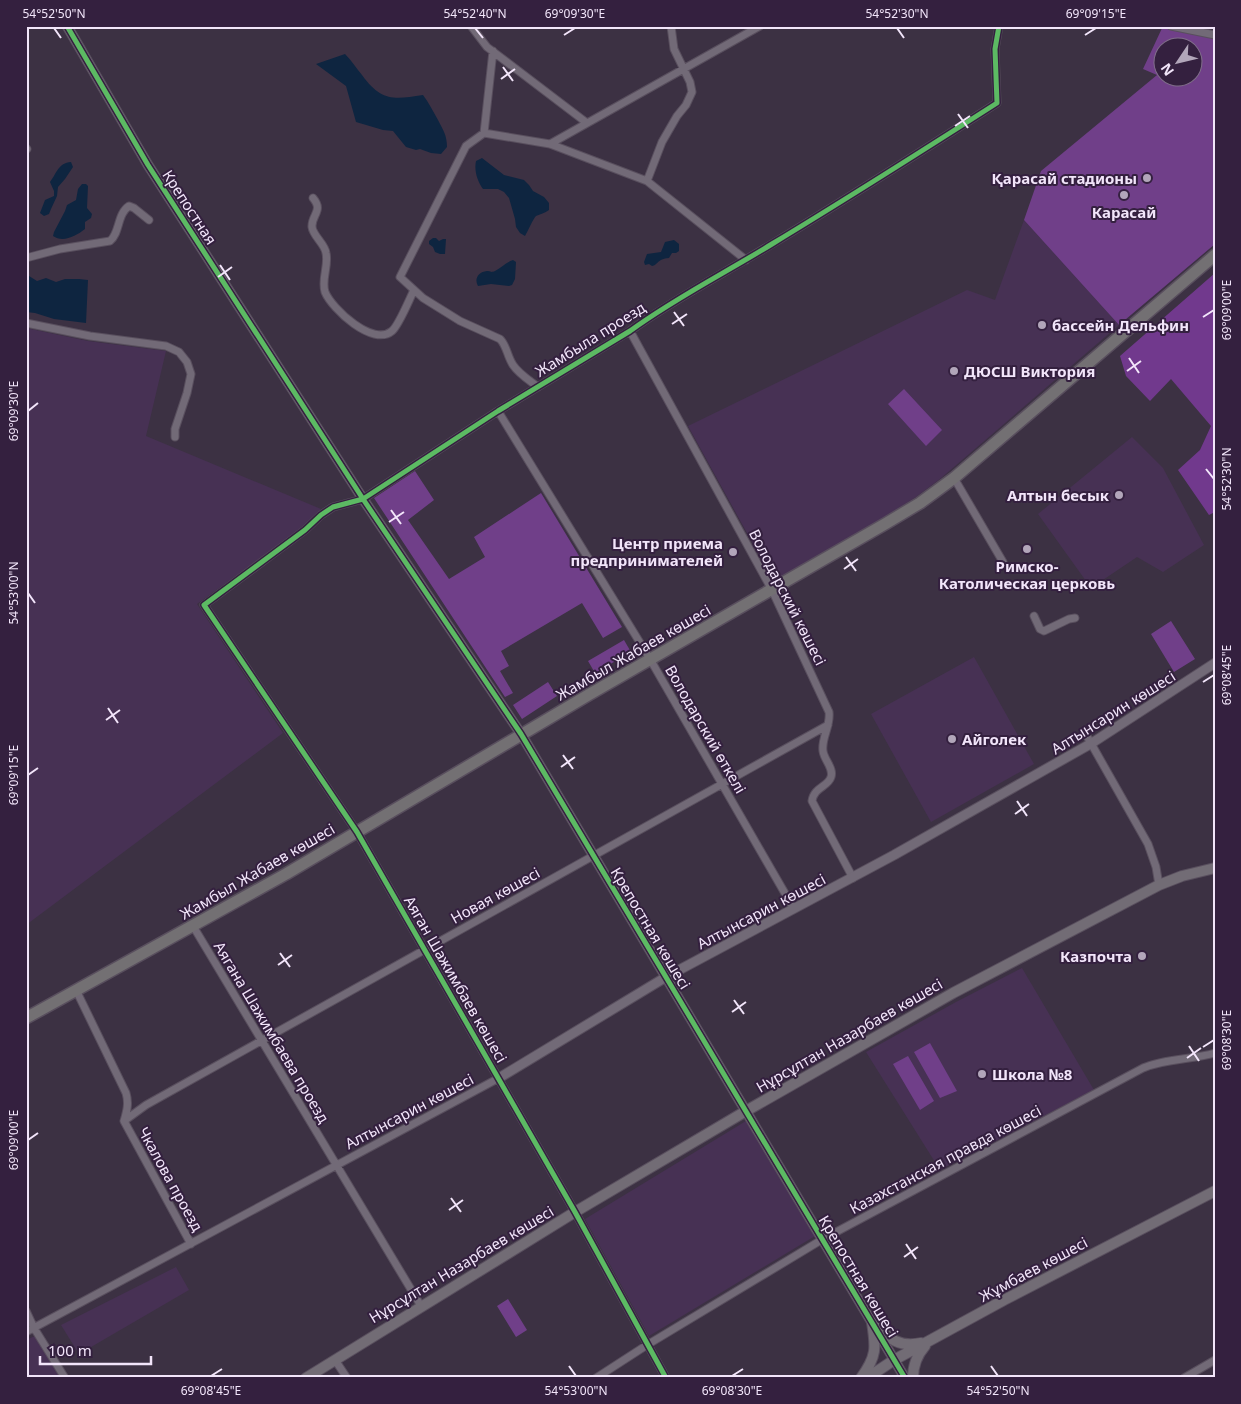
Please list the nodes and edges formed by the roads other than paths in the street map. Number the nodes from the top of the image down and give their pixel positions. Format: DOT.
graph roads {
  1 [pos="67,26"];
  2 [pos="471,26"];
  3 [pos="671,26"];
  4 [pos="760,26"];
  5 [pos="999,26"];
  6 [pos="1171,26"];
  7 [pos="1215,35"];
  8 [pos="493,51"];
  9 [pos="684,69"];
  10 [pos="588,123"];
  11 [pos="484,133"];
  12 [pos="550,144"];
  13 [pos="647,181"];
  14 [pos="313,198"];
  15 [pos="149,220"];
  16 [pos="1215,255"];
  17 [pos="26,258"];
  18 [pos="746,260"];
  19 [pos="414,290"];
  20 [pos="26,323"];
  21 [pos="630,331"];
  22 [pos="538,387"];
  23 [pos="498,411"];
  24 [pos="175,437"];
  25 [pos="954,478"];
  26 [pos="363,499"];
  27 [pos="1004,562"];
  28 [pos="772,590"];
  29 [pos="204,605"];
  30 [pos="1034,616"];
  31 [pos="1074,618"];
  32 [pos="650,659"];
  33 [pos="1215,663"];
  34 [pos="828,725"];
  35 [pos="521,734"];
  36 [pos="1090,740"];
  37 [pos="722,783"];
  38 [pos="357,832"];
  39 [pos="594,856"];
  40 [pos="1215,868"];
  41 [pos="853,878"];
  42 [pos="1159,885"];
  43 [pos="794,909"];
  44 [pos="193,926"];
  45 [pos="425,950"];
  46 [pos="666,977"];
  47 [pos="76,990"];
  48 [pos="26,1018"];
  49 [pos="262,1041"];
  50 [pos="1215,1053"];
  51 [pos="499,1078"];
  52 [pos="746,1111"];
  53 [pos="124,1121"];
  54 [pos="337,1166"];
  55 [pos="1215,1191"];
  56 [pos="575,1212"];
  57 [pos="823,1240"];
  58 [pos="191,1244"];
  59 [pos="421,1306"];
  60 [pos="26,1311"];
  61 [pos="872,1322"];
  62 [pos="34,1328"];
  63 [pos="26,1332"];
  64 [pos="929,1341"];
  65 [pos="647,1345"];
  66 [pos="335,1360"];
  67 [pos="894,1360"];
  68 [pos="1215,1360"];
  69 [pos="66,1378"];
  70 [pos="306,1378"];
  71 [pos="347,1378"];
  72 [pos="596,1378"];
  73 [pos="666,1378"];
  74 [pos="861,1378"];
  75 [pos="867,1378"];
  76 [pos="905,1378"];
  77 [pos="913,1378"];
  78 [pos="1184,1378"];
  1 -- 26 [label="street, Крепостная"];
  2 -- 8 [label="street"];
  3 -- 9 [label="street"];
  4 -- 9 [label="street"];
  5 -- 18 [label="street, Жамбыла проезд"];
  6 -- 7 [label="street"];
  8 -- 10 [label="street"];
  8 -- 11 [label="street"];
  9 -- 10 [label="street"];
  9 -- 13 [label="street"];
  10 -- 12 [label="street"];
  11 -- 12 [label="street"];
  11 -- 19 [label="street, Жамбыла проезд"];
  12 -- 13 [label="street"];
  13 -- 18 [label="street"];
  14 -- 19 [label="street"];
  15 -- 17 [label="street"];
  16 -- 25 [label="main road, Жамбыл Жабаев көшесі"];
  18 -- 21 [label="street, Жамбыла проезд"];
  19 -- 22 [label="street, Жамбыла проезд"];
  20 -- 24 [label="street"];
  21 -- 22 [label="street, Жамбыла проезд"];
  21 -- 28 [label="street, Володарский көшесі"];
  22 -- 23 [label="street, Жамбыла проезд"];
  23 -- 26 [label="street, Жамбыла проезд"];
  23 -- 32 [label="street, Володарский өткелі"];
  25 -- 27 [label="street"];
  25 -- 28 [label="main road, Жамбыл Жабаев көшесі"];
  26 -- 29 [label="street, Жамбыла проезд"];
  26 -- 35 [label="street, Крепостная көшесі"];
  28 -- 32 [label="main road, Жамбыл Жабаев көшесі"];
  28 -- 34 [label="street, Володарский көшесі"];
  29 -- 38 [label="street, Аяган Шажимбаев көшесі"];
  30 -- 31 [label="street"];
  32 -- 35 [label="main road, Жамбыл Жабаев көшесі"];
  32 -- 37 [label="street, Володарский өткелі"];
  33 -- 36 [label="street, Алтынсарин көшесі"];
  34 -- 37 [label="street, Новая көшесі"];
  34 -- 41 [label="street, Володарский көшесі"];
  35 -- 38 [label="main road, Жамбыл Жабаев көшесі"];
  35 -- 39 [label="street, Крепостная көшесі"];
  36 -- 41 [label="street, Алтынсарин көшесі"];
  36 -- 42 [label="street"];
  37 -- 39 [label="street, Новая көшесі"];
  37 -- 43 [label="street, Володарский өткелі"];
  38 -- 44 [label="main road, Жамбыл Жабаев көшесі"];
  38 -- 45 [label="street, Аяган Шажимбаев көшесі"];
  39 -- 45 [label="street, Новая көшесі"];
  39 -- 46 [label="street, Крепостная көшесі"];
  40 -- 42 [label="main road, Нұрсұлтан Назарбаев көшесі"];
  41 -- 43 [label="street, Алтынсарин көшесі"];
  42 -- 52 [label="main road, Нұрсұлтан Назарбаев көшесі"];
  43 -- 46 [label="street, Алтынсарин көшесі"];
  44 -- 47 [label="main road, Жамбыл Жабаев көшесі"];
  44 -- 49 [label="street, Аягана Шажимбаева проезд"];
  45 -- 49 [label="street, Новая көшесі"];
  45 -- 51 [label="street, Аяган Шажимбаев көшесі"];
  46 -- 51 [label="street, Алтынсарин көшесі"];
  46 -- 52 [label="street, Крепостная көшесі"];
  47 -- 48 [label="main road, Жамбыл Жабаев көшесі"];
  47 -- 53 [label="street, Чкалова проезд"];
  49 -- 53 [label="street, Новая көшесі"];
  49 -- 54 [label="street, Аягана Шажимбаева проезд"];
  50 -- 57 [label="street, Казахстанская правда көшесі"];
  51 -- 54 [label="street, Алтынсарин көшесі"];
  51 -- 56 [label="street, Аяган Шажимбаев көшесі"];
  52 -- 56 [label="main road, Нұрсұлтан Назарбаев көшесі"];
  52 -- 57 [label="street, Крепостная көшесі"];
  53 -- 58 [label="street, Чкалова проезд"];
  54 -- 58 [label="street, Алтынсарин көшесі"];
  54 -- 59 [label="street, Аягана Шажимбаева проезд"];
  55 -- 64 [label="main road, Жұмбаев көшесі"];
  56 -- 59 [label="main road, Нұрсұлтан Назарбаев көшесі"];
  56 -- 65 [label="street, Аяган Шажимбаев көшесі"];
  57 -- 61 [label="street, Крепостная көшесі"];
  57 -- 65 [label="street, Казахстанская правда көшесі"];
  58 -- 62 [label="street, Алтынсарин көшесі"];
  59 -- 66 [label="main road, Нұрсұлтан Назарбаев көшесі"];
  60 -- 62 [label="street"];
  61 -- 64 [label="main road"];
  61 -- 67 [label="street, Крепостная көшесі"];
  61 -- 74 [label="main road"];
  62 -- 63 [label="street, Алтынсарин көшесі"];
  62 -- 69 [label="street"];
  64 -- 67 [label="main road, Жұмбаев көшесі"];
  64 -- 77 [label="main road"];
  65 -- 72 [label="street, Казахстанская правда көшесі"];
  65 -- 73 [label="street, Аяган Шажимбаев көшесі"];
  66 -- 70 [label="main road, Нұрсұлтан Назарбаев көшесі"];
  66 -- 71 [label="street"];
  67 -- 75 [label="main road, Жұмбаев көшесі"];
  67 -- 76 [label="street, Крепостная көшесі"];
  68 -- 78 [label="street"];
}
